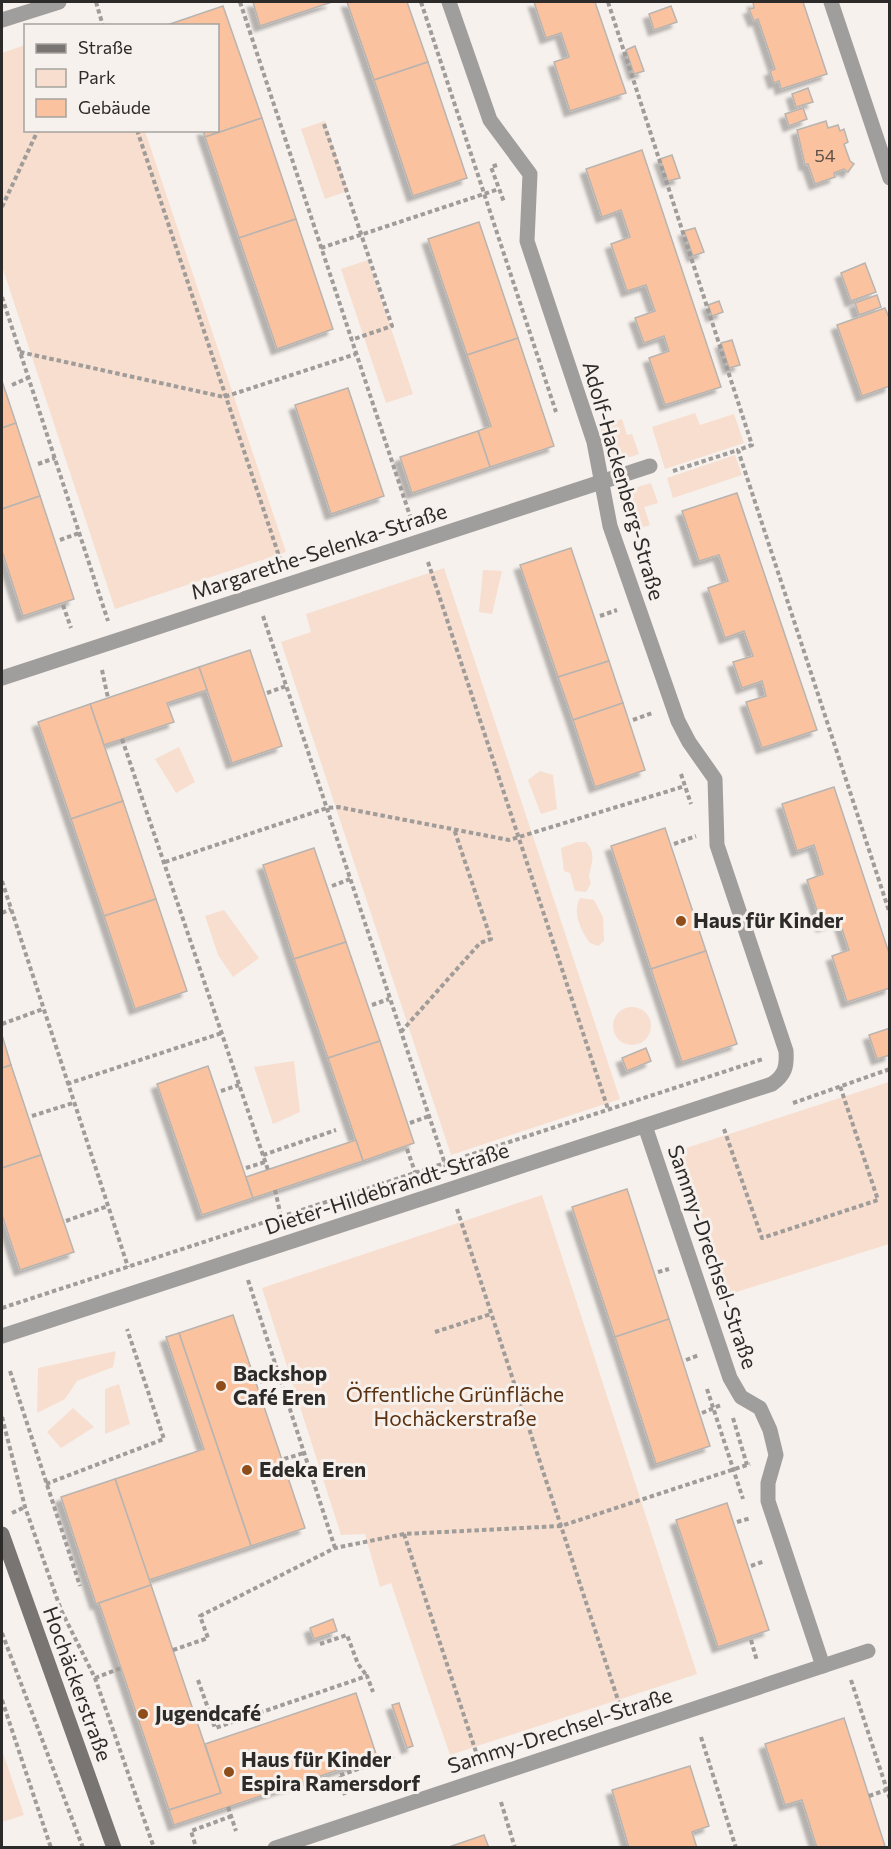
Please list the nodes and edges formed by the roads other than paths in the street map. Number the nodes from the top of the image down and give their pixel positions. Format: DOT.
graph roads {
  1 [pos="59,2"];
  2 [pos="449,2"];
  3 [pos="831,2"];
  4 [pos="2,20"];
  5 [pos="890,178"];
  6 [pos="650,466"];
  7 [pos="602,481"];
  8 [pos="2,678"];
  9 [pos="783,1076"];
  10 [pos="645,1126"];
  11 [pos="2,1336"];
  12 [pos="2,1534"];
  13 [pos="868,1651"];
  14 [pos="823,1666"];
  15 [pos="114,1848"];
  16 [pos="275,1848"];
  1 -- 4 [label="street"];
  2 -- 7 [label="street, Adolf-Hackenberg-Straße"];
  3 -- 5 [label="street"];
  6 -- 7 [label="street, Margarethe-Selenka-Straße"];
  7 -- 8 [label="street, Margarethe-Selenka-Straße"];
  7 -- 9 [label="street, Adolf-Hackenberg-Straße"];
  9 -- 10 [label="street, Dieter-Hildebrandt-Straße"];
  10 -- 11 [label="street, Dieter-Hildebrandt-Straße"];
  10 -- 14 [label="street, Sammy-Drechsel-Straße"];
  12 -- 15 [label="street, Hochäckerstraße"];
  13 -- 14 [label="street, Sammy-Drechsel-Straße"];
  14 -- 16 [label="street, Sammy-Drechsel-Straße"];
}
